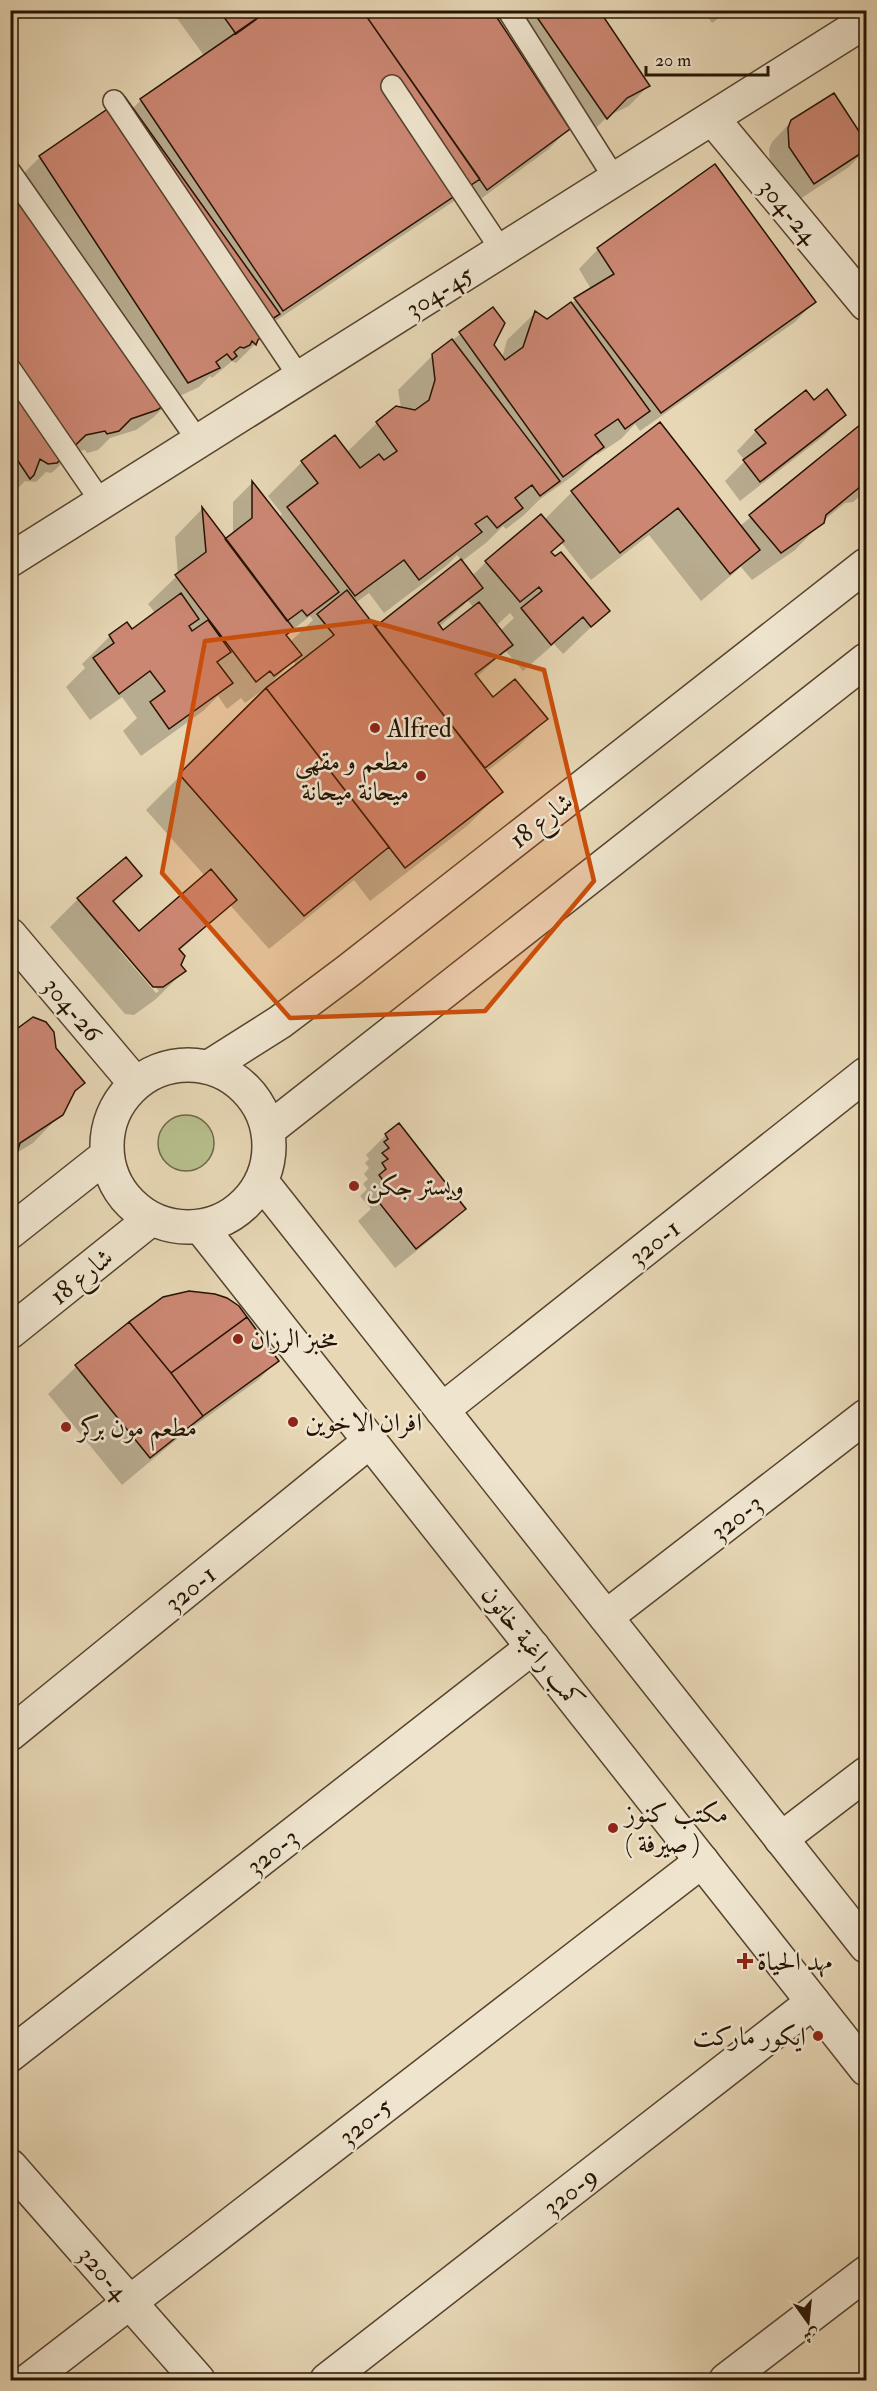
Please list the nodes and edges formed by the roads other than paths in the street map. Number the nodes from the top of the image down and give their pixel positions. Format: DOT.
graph roads {
  1 [pos="508,10"];
  2 [pos="867,21"];
  3 [pos="392,86"];
  4 [pos="114,101"];
  5 [pos="712,118"];
  6 [pos="10,172"];
  7 [pos="615,179"];
  8 [pos="502,250"];
  9 [pos="867,304"];
  10 [pos="10,369"];
  11 [pos="300,378"];
  12 [pos="199,442"];
  13 [pos="102,503"];
  14 [pos="10,560"];
  15 [pos="867,565"];
  16 [pos="867,660"];
  17 [pos="10,935"];
  18 [pos="209,1067"];
  19 [pos="867,1074"];
  20 [pos="135,1083"];
  21 [pos="268,1130"];
  22 [pos="106,1156"];
  23 [pos="261,1181"];
  24 [pos="151,1219"];
  25 [pos="200,1226"];
  26 [pos="10,1232"];
  27 [pos="10,1332"];
  28 [pos="442,1410"];
  29 [pos="867,1416"];
  30 [pos="370,1441"];
  31 [pos="606,1617"];
  32 [pos="533,1647"];
  33 [pos="10,1734"];
  34 [pos="867,1774"];
  35 [pos="781,1839"];
  36 [pos="702,1861"];
  37 [pos="867,1946"];
  38 [pos="813,2002"];
  39 [pos="10,2055"];
  40 [pos="867,2069"];
  41 [pos="10,2166"];
  42 [pos="867,2273"];
  43 [pos="130,2302"];
  44 [pos="29,2380"];
  45 [pos="198,2380"];
  46 [pos="327,2380"];
  47 [pos="726,2380"];
  1 -- 7 [label="lane"];
  2 -- 5 [label="street, 304-45"];
  3 -- 8 [label="lane"];
  4 -- 11 [label="lane"];
  5 -- 7 [label="street, 304-45"];
  5 -- 9 [label="street, 304-24"];
  6 -- 12 [label="lane"];
  7 -- 8 [label="street, 304-45"];
  8 -- 11 [label="street, 304-45"];
  10 -- 13 [label="lane"];
  11 -- 12 [label="street, 304-45"];
  12 -- 13 [label="street, 304-45"];
  13 -- 14 [label="street, 304-45"];
  15 -- 18 [label="street, شارع 18"];
  16 -- 21 [label="street"];
  17 -- 20 [label="street, 304-26"];
  18 -- 20 [label="street"];
  18 -- 21 [label="street"];
  19 -- 28 [label="street, 320-1"];
  20 -- 22 [label="street"];
  21 -- 23 [label="street"];
  22 -- 24 [label="street"];
  22 -- 26 [label="street"];
  23 -- 25 [label="street"];
  23 -- 28 [label="street"];
  24 -- 25 [label="street"];
  24 -- 27 [label="street, شارع 18"];
  25 -- 30 [label="street, كمب راغبة خاتون"];
  28 -- 31 [label="street"];
  29 -- 31 [label="street, 320-3"];
  30 -- 32 [label="street, كمب راغبة خاتون"];
  30 -- 33 [label="street, 320-1"];
  31 -- 35 [label="street"];
  32 -- 36 [label="street, كمب راغبة خاتون"];
  32 -- 39 [label="street, 320-3"];
  34 -- 35 [label="street"];
  35 -- 37 [label="street"];
  36 -- 38 [label="street, كمب راغبة خاتون"];
  36 -- 43 [label="street, 320-5"];
  38 -- 40 [label="street, كمب راغبة خاتون"];
  38 -- 46 [label="street, 320-9"];
  41 -- 43 [label="street, 320-4"];
  42 -- 47 [label="street"];
  43 -- 44 [label="street, 320-5"];
  43 -- 45 [label="street, 320-4"];
}
